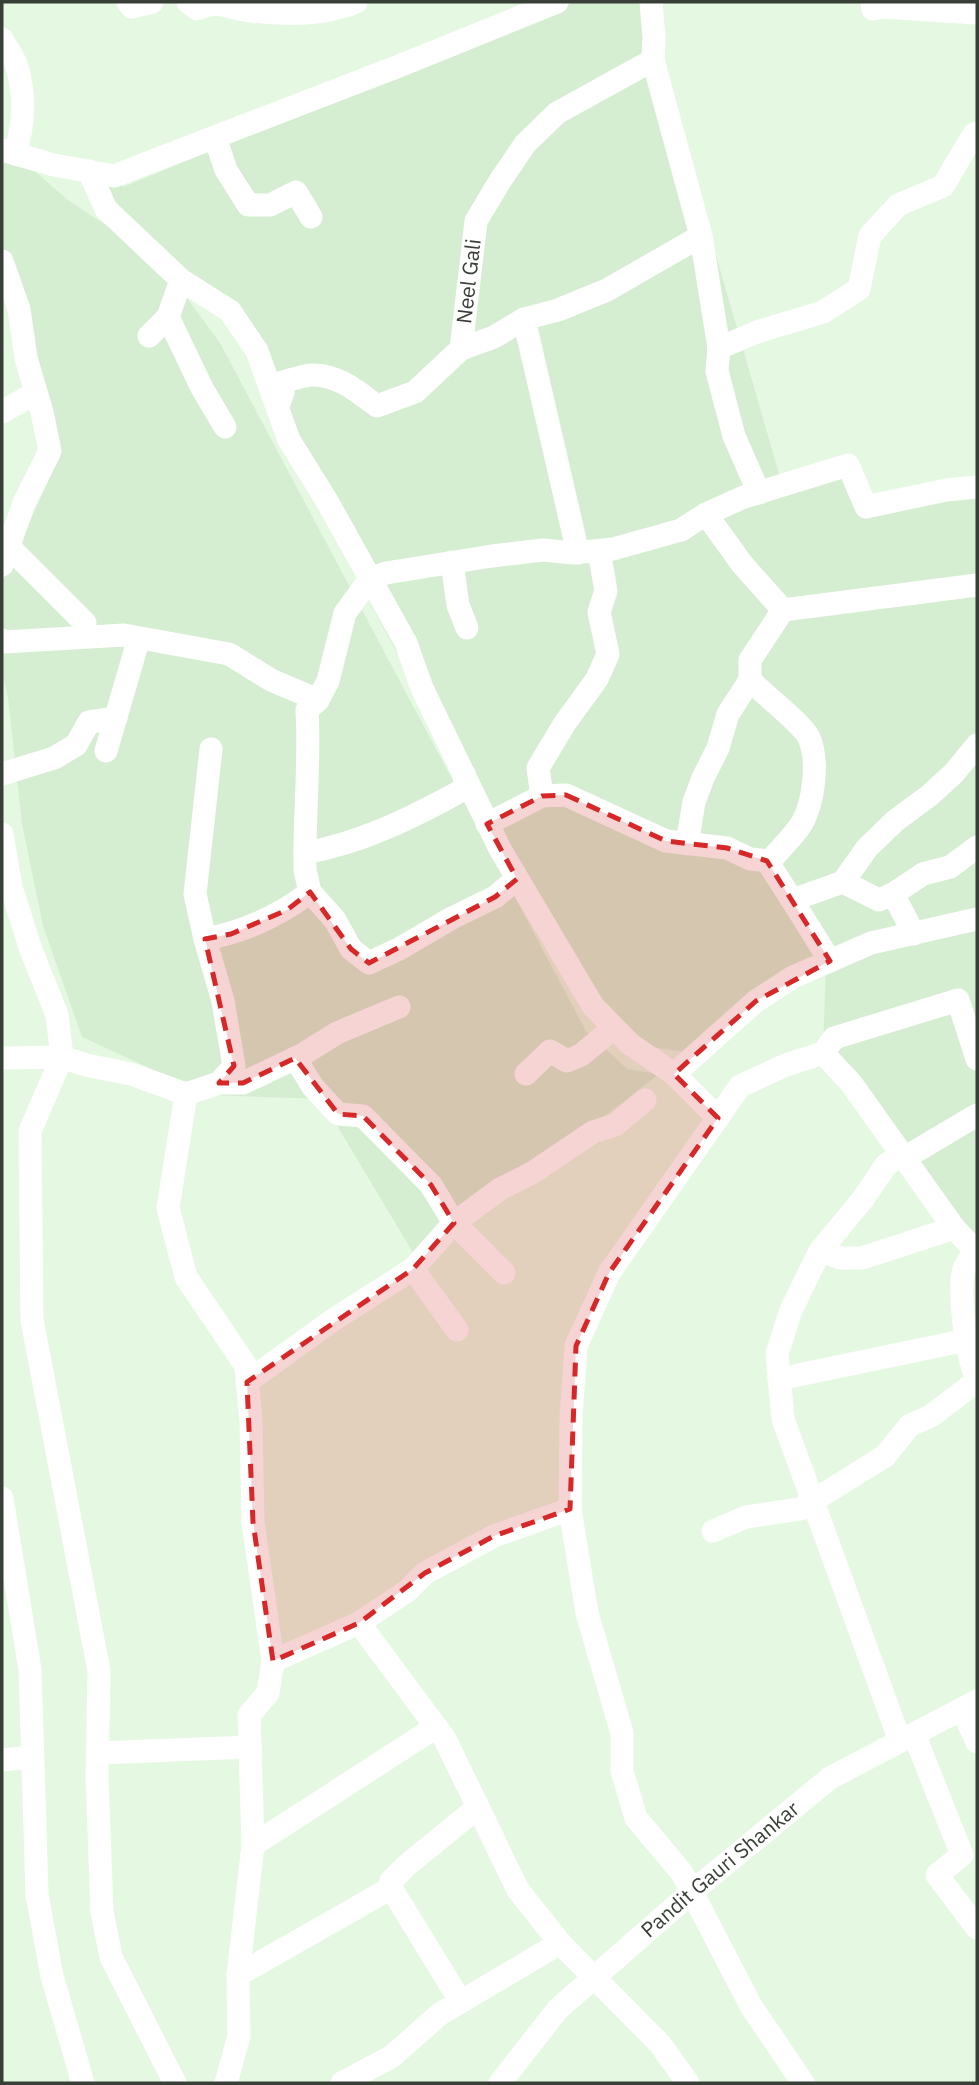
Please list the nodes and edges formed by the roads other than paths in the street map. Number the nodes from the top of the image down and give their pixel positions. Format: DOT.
graph roads {
  1 [pos="128,2"];
  2 [pos="152,2"];
  3 [pos="356,2"];
  4 [pos="557,2"];
  5 [pos="651,2"];
  6 [pos="872,2"];
  7 [pos="194,4"];
  8 [pos="977,13"];
  9 [pos="2,39"];
  10 [pos="653,60"];
  11 [pos="977,133"];
  12 [pos="215,137"];
  13 [pos="9,152"];
  14 [pos="89,172"];
  15 [pos="311,217"];
  16 [pos="701,236"];
  17 [pos="2,261"];
  18 [pos="181,280"];
  19 [pos="167,317"];
  20 [pos="524,318"];
  21 [pos="149,336"];
  22 [pos="719,348"];
  23 [pos="461,349"];
  24 [pos="36,394"];
  25 [pos="277,408"];
  26 [pos="2,412"];
  27 [pos="225,427"];
  28 [pos="977,487"];
  29 [pos="758,493"];
  30 [pos="706,514"];
  31 [pos="589,552"];
  32 [pos="5,556"];
  33 [pos="452,562"];
  34 [pos="370,579"];
  35 [pos="977,585"];
  36 [pos="783,610"];
  37 [pos="85,623"];
  38 [pos="467,628"];
  39 [pos="139,638"];
  40 [pos="2,640"];
  41 [pos="750,680"];
  42 [pos="318,700"];
  43 [pos="116,718"];
  44 [pos="977,745"];
  45 [pos="211,749"];
  46 [pos="106,751"];
  47 [pos="2,774"];
  48 [pos="464,774"];
  49 [pos="542,796"];
  50 [pos="487,824"];
  51 [pos="2,834"];
  52 [pos="687,844"];
  53 [pos="977,847"];
  54 [pos="305,853"];
  55 [pos="767,861"];
  56 [pos="517,879"];
  57 [pos="843,882"];
  58 [pos="310,891"];
  59 [pos="893,894"];
  60 [pos="792,900"];
  61 [pos="977,919"];
  62 [pos="914,934"];
  63 [pos="205,939"];
  64 [pos="830,961"];
  65 [pos="399,1007"];
  66 [pos="614,1028"];
  67 [pos="823,1053"];
  68 [pos="62,1056"];
  69 [pos="2,1058"];
  70 [pos="295,1058"];
  71 [pos="977,1059"];
  72 [pos="526,1074"];
  73 [pos="674,1074"];
  74 [pos="219,1083"];
  75 [pos="186,1094"];
  76 [pos="645,1100"];
  77 [pos="977,1115"];
  78 [pos="718,1118"];
  79 [pos="903,1154"];
  80 [pos="454,1223"];
  81 [pos="954,1228"];
  82 [pos="820,1251"];
  83 [pos="977,1251"];
  84 [pos="413,1269"];
  85 [pos="504,1273"];
  86 [pos="457,1330"];
  87 [pos="967,1340"];
  88 [pos="977,1379"];
  89 [pos="779,1380"];
  90 [pos="247,1382"];
  91 [pos="2,1498"];
  92 [pos="813,1502"];
  93 [pos="570,1509"];
  94 [pos="713,1531"];
  95 [pos="359,1623"];
  96 [pos="273,1661"];
  97 [pos="970,1705"];
  98 [pos="436,1727"];
  99 [pos="907,1738"];
  100 [pos="977,1742"];
  101 [pos="250,1747"];
  102 [pos="97,1753"];
  103 [pos="33,1757"];
  104 [pos="2,1760"];
  105 [pos="477,1805"];
  106 [pos="253,1845"];
  107 [pos="977,1856"];
  108 [pos="941,1880"];
  109 [pos="391,1888"];
  110 [pos="693,1891"];
  111 [pos="977,1928"];
  112 [pos="560,1943"];
  113 [pos="238,1975"];
  114 [pos="593,1979"];
  115 [pos="461,2002"];
  116 [pos="83,2083"];
  117 [pos="175,2083"];
  118 [pos="226,2083"];
  119 [pos="342,2083"];
  120 [pos="500,2083"];
  121 [pos="688,2083"];
  122 [pos="803,2083"];
  1 -- 2 [label="street"];
  3 -- 7 [label="street"];
  4 -- 12 [label="street"];
  5 -- 10 [label="street"];
  6 -- 8 [label="street"];
  9 -- 13 [label="street"];
  10 -- 16 [label="street"];
  10 -- 23 [label="street, Neel Gali"];
  11 -- 22 [label="street"];
  12 -- 14 [label="street"];
  12 -- 15 [label="street"];
  13 -- 14 [label="street"];
  14 -- 18 [label="street"];
  16 -- 20 [label="street"];
  16 -- 22 [label="street"];
  17 -- 24 [label="street"];
  18 -- 19 [label="street"];
  18 -- 25 [label="street"];
  19 -- 21 [label="street"];
  19 -- 27 [label="street"];
  20 -- 23 [label="street"];
  20 -- 31 [label="street"];
  22 -- 29 [label="street"];
  23 -- 25 [label="street, Neel Gali"];
  24 -- 26 [label="street"];
  24 -- 32 [label="street"];
  25 -- 34 [label="street"];
  28 -- 29 [label="street"];
  29 -- 30 [label="street"];
  30 -- 31 [label="street"];
  30 -- 36 [label="street"];
  31 -- 33 [label="street"];
  31 -- 49 [label="street"];
  32 -- 37 [label="street"];
  33 -- 34 [label="street"];
  33 -- 38 [label="street"];
  34 -- 42 [label="street"];
  34 -- 48 [label="street"];
  35 -- 36 [label="street"];
  36 -- 41 [label="street"];
  39 -- 40 [label="street"];
  39 -- 42 [label="street"];
  39 -- 43 [label="street"];
  41 -- 52 [label="street"];
  41 -- 55 [label="street"];
  42 -- 54 [label="street"];
  43 -- 46 [label="street"];
  43 -- 47 [label="street"];
  44 -- 57 [label="street"];
  45 -- 63 [label="street"];
  48 -- 50 [label="street"];
  48 -- 54 [label="street"];
  49 -- 50 [label="street"];
  49 -- 52 [label="street"];
  50 -- 56 [label="street"];
  51 -- 68 [label="street"];
  52 -- 55 [label="street"];
  53 -- 59 [label="street"];
  54 -- 58 [label="street"];
  55 -- 60 [label="street"];
  56 -- 58 [label="street"];
  56 -- 66 [label="street"];
  57 -- 59 [label="street"];
  57 -- 60 [label="street"];
  58 -- 63 [label="street"];
  59 -- 62 [label="street"];
  60 -- 64 [label="street"];
  61 -- 62 [label="street"];
  62 -- 64 [label="street"];
  63 -- 74 [label="street"];
  64 -- 73 [label="street"];
  65 -- 70 [label="street"];
  66 -- 72 [label="street"];
  66 -- 73 [label="street"];
  67 -- 71 [label="street"];
  67 -- 78 [label="street"];
  67 -- 79 [label="street"];
  68 -- 69 [label="street"];
  68 -- 75 [label="street"];
  68 -- 102 [label="street"];
  70 -- 74 [label="street"];
  70 -- 80 [label="street"];
  73 -- 78 [label="street"];
  74 -- 75 [label="street"];
  75 -- 90 [label="street"];
  76 -- 80 [label="street"];
  77 -- 79 [label="street"];
  78 -- 93 [label="street"];
  79 -- 81 [label="street"];
  79 -- 82 [label="street"];
  80 -- 84 [label="street"];
  80 -- 85 [label="street"];
  81 -- 82 [label="street"];
  81 -- 83 [label="street"];
  82 -- 89 [label="street"];
  83 -- 87 [label="street"];
  84 -- 86 [label="street"];
  84 -- 90 [label="street"];
  87 -- 88 [label="street"];
  87 -- 89 [label="street"];
  88 -- 92 [label="street"];
  89 -- 92 [label="street"];
  90 -- 96 [label="street"];
  91 -- 103 [label="street"];
  92 -- 94 [label="street"];
  92 -- 99 [label="street"];
  93 -- 95 [label="street"];
  93 -- 110 [label="street"];
  95 -- 96 [label="street"];
  95 -- 98 [label="street"];
  96 -- 101 [label="street"];
  97 -- 99 [label="street, Pandit Gauri Shankar"];
  97 -- 100 [label="street"];
  98 -- 105 [label="street"];
  98 -- 106 [label="street"];
  99 -- 108 [label="street"];
  99 -- 110 [label="street, Pandit Gauri Shankar"];
  101 -- 102 [label="street"];
  101 -- 106 [label="street"];
  102 -- 117 [label="street"];
  103 -- 104 [label="street"];
  103 -- 116 [label="street"];
  105 -- 109 [label="street"];
  105 -- 112 [label="street"];
  106 -- 113 [label="street"];
  107 -- 108 [label="street"];
  108 -- 111 [label="street"];
  109 -- 113 [label="street"];
  109 -- 115 [label="street"];
  110 -- 114 [label="street, Pandit Gauri Shankar"];
  110 -- 122 [label="street"];
  112 -- 114 [label="street"];
  112 -- 115 [label="street"];
  113 -- 118 [label="street"];
  114 -- 120 [label="street, Pandit Gauri Shankar"];
  114 -- 121 [label="street"];
  115 -- 119 [label="street"];
}
